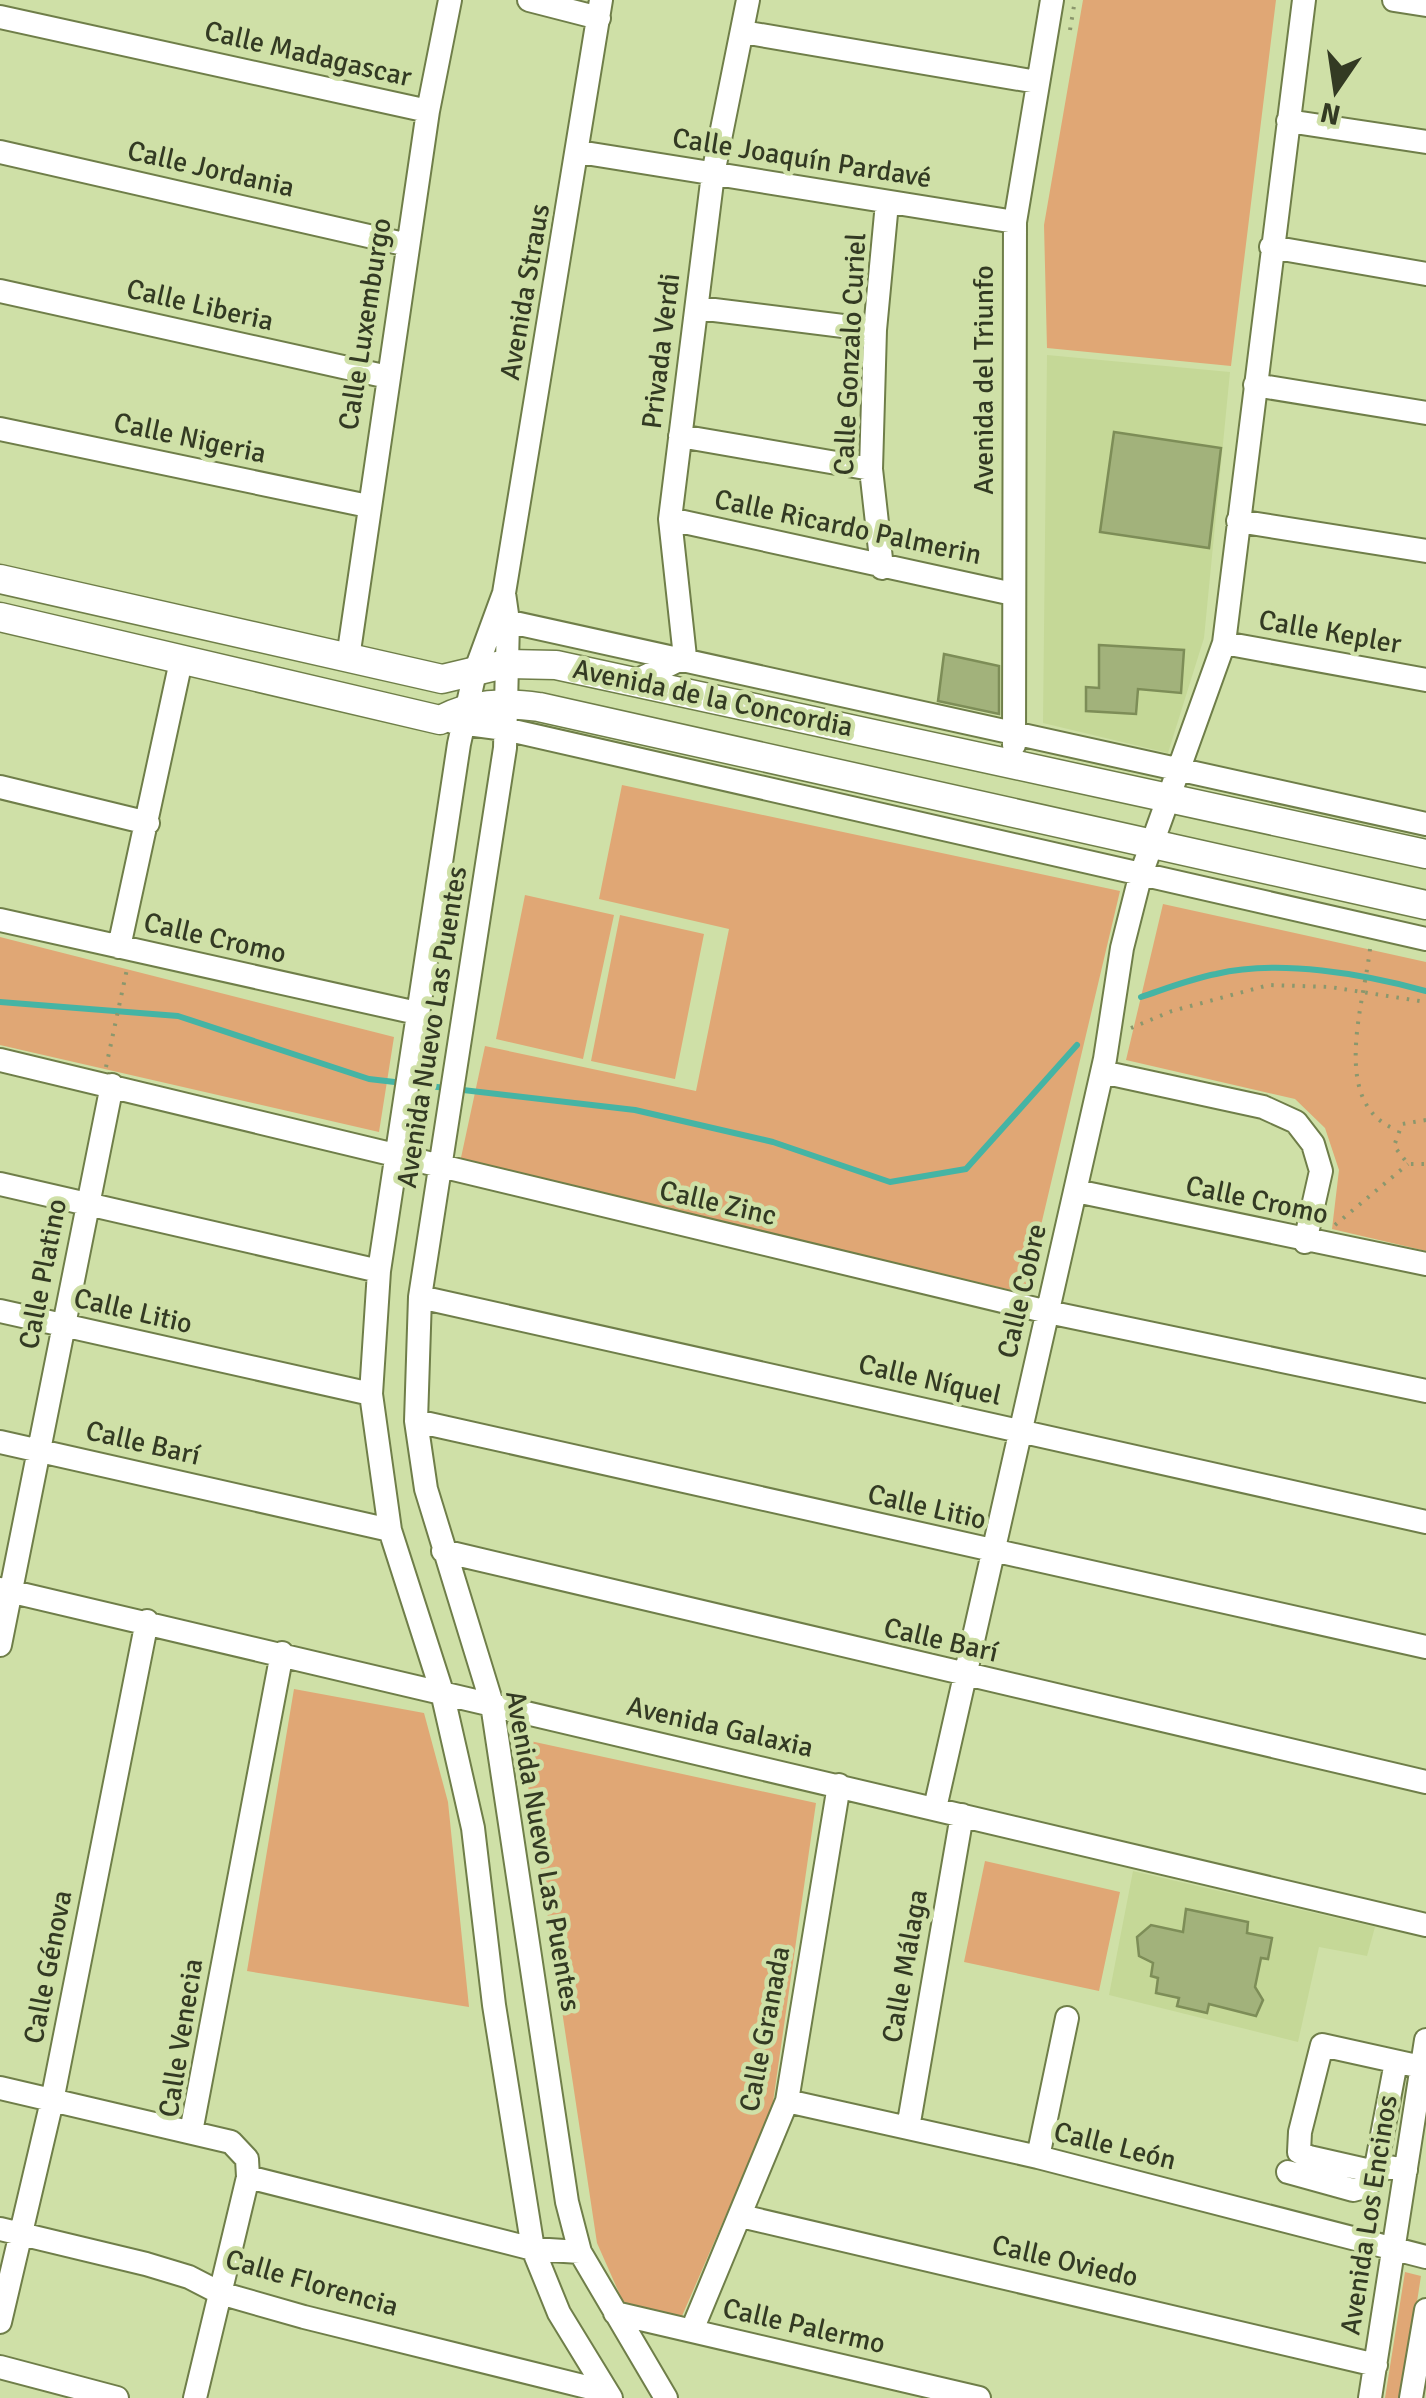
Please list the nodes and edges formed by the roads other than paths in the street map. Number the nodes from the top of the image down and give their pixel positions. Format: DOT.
graph roads {
  1 [pos="450,0"];
  2 [pos="529,0"];
  3 [pos="748,0"];
  4 [pos="1052,0"];
  5 [pos="1304,0"];
  6 [pos="1394,0"];
  7 [pos="1426,5"];
  8 [pos="600,9"];
  9 [pos="0,17"];
  10 [pos="743,32"];
  11 [pos="1037,82"];
  12 [pos="428,112"];
  13 [pos="1288,121"];
  14 [pos="1426,142"];
  15 [pos="0,152"];
  16 [pos="579,152"];
  17 [pos="713,174"];
  18 [pos="888,202"];
  19 [pos="1015,222"];
  20 [pos="408,244"];
  21 [pos="1271,247"];
  22 [pos="1426,274"];
  23 [pos="0,291"];
  24 [pos="698,308"];
  25 [pos="875,330"];
  26 [pos="388,377"];
  27 [pos="1255,385"];
  28 [pos="1426,414"];
  29 [pos="0,429"];
  30 [pos="680,436"];
  31 [pos="872,469"];
  32 [pos="368,506"];
  33 [pos="670,519"];
  34 [pos="1238,521"];
  35 [pos="1426,551"];
  36 [pos="882,568"];
  37 [pos="0,578"];
  38 [pos="1013,594"];
  39 [pos="0,617"];
  40 [pos="500,620"];
  41 [pos="1224,643"];
  42 [pos="685,657"];
  43 [pos="348,658"];
  44 [pos="181,661"];
  45 [pos="505,664"];
  46 [pos="475,672"];
  47 [pos="636,680"];
  48 [pos="1426,680"];
  49 [pos="457,716"];
  50 [pos="505,716"];
  51 [pos="1015,734"];
  52 [pos="1012,764"];
  53 [pos="1177,769"];
  54 [pos="0,787"];
  55 [pos="1167,797"];
  56 [pos="148,823"];
  57 [pos="1426,824"];
  58 [pos="1150,845"];
  59 [pos="1426,854"];
  60 [pos="1140,877"];
  61 [pos="1426,905"];
  62 [pos="0,920"];
  63 [pos="1426,939"];
  64 [pos="119,947"];
  65 [pos="417,1013"];
  66 [pos="0,1060"];
  67 [pos="1102,1072"];
  68 [pos="107,1084"];
  69 [pos="396,1156"];
  70 [pos="442,1168"];
  71 [pos="0,1184"];
  72 [pos="1076,1191"];
  73 [pos="88,1204"];
  74 [pos="1314,1238"];
  75 [pos="1426,1264"];
  76 [pos="378,1270"];
  77 [pos="420,1297"];
  78 [pos="0,1311"];
  79 [pos="1048,1312"];
  80 [pos="64,1327"];
  81 [pos="1426,1392"];
  82 [pos="371,1394"];
  83 [pos="416,1421"];
  84 [pos="1021,1431"];
  85 [pos="0,1442"];
  86 [pos="38,1451"];
  87 [pos="1426,1522"];
  88 [pos="390,1530"];
  89 [pos="443,1551"];
  90 [pos="993,1552"];
  91 [pos="4,1590"];
  92 [pos="147,1622"];
  93 [pos="0,1646"];
  94 [pos="1426,1648"];
  95 [pos="282,1653"];
  96 [pos="965,1677"];
  97 [pos="442,1692"];
  98 [pos="492,1704"];
  99 [pos="1426,1782"];
  100 [pos="839,1786"];
  101 [pos="935,1808"];
  102 [pos="962,1814"];
  103 [pos="1426,1924"];
  104 [pos="1067,2018"];
  105 [pos="1426,2040"];
  106 [pos="1396,2062"];
  107 [pos="1424,2068"];
  108 [pos="0,2088"];
  109 [pos="52,2101"];
  110 [pos="787,2101"];
  111 [pos="908,2128"];
  112 [pos="191,2132"];
  113 [pos="1038,2157"];
  114 [pos="1406,2170"];
  115 [pos="1288,2172"];
  116 [pos="1375,2172"];
  117 [pos="248,2176"];
  118 [pos="741,2216"];
  119 [pos="10,2231"];
  120 [pos="533,2248"];
  121 [pos="1394,2249"];
  122 [pos="580,2252"];
  123 [pos="1426,2256"];
  124 [pos="220,2293"];
  125 [pos="1426,2310"];
  126 [pos="615,2314"];
  127 [pos="0,2322"];
  128 [pos="692,2330"];
  129 [pos="1376,2366"];
  130 [pos="0,2367"];
  131 [pos="609,2395"];
  132 [pos="117,2398"];
  133 [pos="195,2398"];
  134 [pos="666,2398"];
  135 [pos="979,2398"];
  136 [pos="1370,2398"];
  137 [pos="1411,2398"];
  1 -- 12 [label="street, Calle Luxemburgo"];
  2 -- 8 [label="street"];
  3 -- 10 [label="street, Privada Verdi"];
  4 -- 11 [label="street, Avenida del Triunfo"];
  5 -- 13 [label="street"];
  6 -- 7 [label="street"];
  8 -- 16 [label="street, Avenida Straus"];
  9 -- 12 [label="street, Calle Madagascar"];
  10 -- 11 [label="street"];
  10 -- 17 [label="street, Privada Verdi"];
  11 -- 19 [label="street, Avenida del Triunfo"];
  12 -- 20 [label="street, Calle Luxemburgo"];
  13 -- 14 [label="street"];
  13 -- 21 [label="street"];
  15 -- 20 [label="street, Calle Jordania"];
  16 -- 17 [label="street, Calle Joaquín Pardavé"];
  16 -- 40 [label="street, Avenida Straus"];
  17 -- 18 [label="street, Calle Joaquín Pardavé"];
  17 -- 24 [label="street, Privada Verdi"];
  18 -- 19 [label="street, Calle Joaquín Pardavé"];
  18 -- 25 [label="street, Calle Gonzalo Curiel"];
  19 -- 38 [label="street, Avenida del Triunfo"];
  20 -- 26 [label="street, Calle Luxemburgo"];
  21 -- 22 [label="street"];
  21 -- 27 [label="street"];
  23 -- 26 [label="street, Calle Liberia"];
  24 -- 25 [label="street"];
  24 -- 30 [label="street, Privada Verdi"];
  25 -- 31 [label="street, Calle Gonzalo Curiel"];
  26 -- 32 [label="street, Calle Luxemburgo"];
  27 -- 28 [label="street"];
  27 -- 34 [label="street, Calle Cobre"];
  29 -- 32 [label="street, Calle Nigeria"];
  30 -- 31 [label="street"];
  30 -- 33 [label="street, Privada Verdi"];
  31 -- 36 [label="street, Calle Gonzalo Curiel"];
  32 -- 43 [label="street, Calle Luxemburgo"];
  33 -- 36 [label="street, Calle Ricardo Palmerin"];
  33 -- 42 [label="street, Privada Verdi"];
  34 -- 35 [label="street"];
  34 -- 41 [label="street, Calle Cobre"];
  36 -- 38 [label="street, Calle Ricardo Palmerin"];
  37 -- 43 [label="main road, Avenida de la Concordia"];
  38 -- 51 [label="street, Avenida del Triunfo"];
  39 -- 44 [label="main road, Avenida de la Concordia"];
  40 -- 42 [label="street, Avenida de la Concordia"];
  40 -- 45 [label="street, Avenida Straus"];
  40 -- 46 [label="street, Avenida Straus"];
  41 -- 48 [label="street, Calle Kepler"];
  41 -- 53 [label="street, Calle Cobre"];
  42 -- 47 [label="street"];
  42 -- 51 [label="street, Avenida de la Concordia"];
  43 -- 46 [label="main road, Avenida de la Concordia"];
  44 -- 49 [label="main road, Avenida de la Concordia"];
  44 -- 56 [label="street"];
  45 -- 46 [label="main road, Avenida de la Concordia"];
  45 -- 47 [label="main road, Avenida de la Concordia"];
  45 -- 50 [label="street, Avenida Nuevo Las Puentes"];
  46 -- 49 [label="street, Avenida Nuevo Las Puentes"];
  47 -- 52 [label="main road, Avenida de la Concordia"];
  49 -- 50 [label="main road, Avenida de la Concordia"];
  49 -- 65 [label="street, Avenida Nuevo Las Puentes"];
  50 -- 58 [label="main road, Avenida de la Concordia"];
  50 -- 60 [label="street, Avenida de la Concordia"];
  50 -- 70 [label="street, Avenida Nuevo Las Puentes"];
  51 -- 52 [label="street, Avenida del Triunfo"];
  51 -- 53 [label="street, Avenida de la Concordia"];
  52 -- 55 [label="main road, Avenida de la Concordia"];
  53 -- 55 [label="street, Calle Cobre"];
  53 -- 57 [label="street, Avenida de la Concordia"];
  54 -- 56 [label="street"];
  55 -- 58 [label="street, Calle Cobre"];
  55 -- 59 [label="main road, Avenida de la Concordia"];
  56 -- 64 [label="street"];
  58 -- 60 [label="street, Calle Cobre"];
  58 -- 61 [label="main road, Avenida de la Concordia"];
  60 -- 63 [label="street, Avenida de la Concordia"];
  60 -- 67 [label="street, Calle Cobre"];
  62 -- 64 [label="street, Calle Cromo"];
  64 -- 65 [label="street, Calle Cromo"];
  65 -- 69 [label="street, Avenida Nuevo Las Puentes"];
  66 -- 68 [label="street, Calle Zinc"];
  67 -- 72 [label="street, Calle Cobre"];
  67 -- 74 [label="street"];
  68 -- 69 [label="street, Calle Zinc"];
  68 -- 73 [label="street, Calle Platino"];
  69 -- 70 [label="street, Calle Zinc"];
  69 -- 76 [label="street, Avenida Nuevo Las Puentes"];
  70 -- 77 [label="street, Avenida Nuevo Las Puentes"];
  70 -- 79 [label="street, Calle Zinc"];
  71 -- 73 [label="street"];
  72 -- 74 [label="street, Calle Cromo"];
  72 -- 79 [label="street, Calle Cobre"];
  73 -- 76 [label="street"];
  73 -- 80 [label="street, Calle Platino"];
  74 -- 75 [label="street, Calle Cromo"];
  76 -- 82 [label="street, Avenida Nuevo Las Puentes"];
  77 -- 83 [label="street, Avenida Nuevo Las Puentes"];
  77 -- 84 [label="street, Calle Níquel"];
  78 -- 80 [label="street, Calle Litio"];
  79 -- 81 [label="street, Calle Zinc"];
  79 -- 84 [label="street, Calle Cobre"];
  80 -- 82 [label="street, Calle Litio"];
  80 -- 86 [label="street, Calle Platino"];
  82 -- 88 [label="street, Avenida Nuevo Las Puentes"];
  83 -- 89 [label="street, Avenida Nuevo Las Puentes"];
  83 -- 90 [label="street, Calle Litio"];
  84 -- 87 [label="street, Calle Níquel"];
  84 -- 90 [label="street, Calle Cobre"];
  85 -- 86 [label="street, Calle Barí"];
  86 -- 88 [label="street, Calle Barí"];
  86 -- 91 [label="street, Calle Platino"];
  88 -- 97 [label="street, Avenida Nuevo Las Puentes"];
  89 -- 96 [label="street, Calle Barí"];
  89 -- 98 [label="street, Avenida Nuevo Las Puentes"];
  90 -- 94 [label="street, Calle Litio"];
  90 -- 96 [label="street, Calle Cobre"];
  91 -- 92 [label="street, Avenida Galaxia"];
  91 -- 93 [label="street, Calle Platino"];
  92 -- 95 [label="street, Avenida Galaxia"];
  92 -- 109 [label="street, Calle Génova"];
  95 -- 97 [label="street, Avenida Galaxia"];
  95 -- 112 [label="street, Calle Venecia"];
  96 -- 99 [label="street, Calle Barí"];
  96 -- 101 [label="street, Calle Cobre"];
  97 -- 98 [label="street, Avenida Galaxia"];
  97 -- 120 [label="street, Avenida Nuevo Las Puentes"];
  98 -- 100 [label="street, Avenida Galaxia"];
  98 -- 122 [label="street, Avenida Nuevo Las Puentes"];
  100 -- 101 [label="street, Avenida Galaxia"];
  100 -- 110 [label="street, Calle Granada"];
  101 -- 102 [label="street, Avenida Galaxia"];
  102 -- 103 [label="street, Avenida Galaxia"];
  102 -- 111 [label="street, Calle Málaga"];
  104 -- 113 [label="street"];
  105 -- 107 [label="street, Avenida Los Encinos"];
  106 -- 107 [label="street"];
  106 -- 116 [label="street"];
  106 -- 116 [label="street"];
  107 -- 114 [label="street, Avenida Los Encinos"];
  108 -- 109 [label="street"];
  109 -- 112 [label="street"];
  109 -- 119 [label="street, Calle Génova"];
  110 -- 111 [label="street, Calle León"];
  110 -- 118 [label="street, Calle Granada"];
  111 -- 113 [label="street, Calle León"];
  112 -- 117 [label="street, Calle Venecia"];
  113 -- 121 [label="street, Calle León"];
  114 -- 116 [label="street"];
  114 -- 121 [label="street, Avenida Los Encinos"];
  115 -- 116 [label="street"];
  117 -- 120 [label="street"];
  117 -- 124 [label="street"];
  118 -- 128 [label="street, Calle Granada"];
  118 -- 129 [label="street, Calle Oviedo"];
  119 -- 124 [label="street, Calle Florencia"];
  119 -- 127 [label="street, Calle Génova"];
  120 -- 122 [label="street"];
  120 -- 131 [label="street, Avenida Nuevo Las Puentes"];
  121 -- 123 [label="street, Calle León"];
  121 -- 129 [label="street, Avenida Los Encinos"];
  122 -- 126 [label="street, Avenida Nuevo Las Puentes"];
  124 -- 131 [label="street, Calle Florencia"];
  124 -- 133 [label="street"];
  125 -- 137 [label="street"];
  126 -- 128 [label="street, Calle Palermo"];
  126 -- 134 [label="street, Avenida Nuevo Las Puentes"];
  128 -- 135 [label="street, Calle Palermo"];
  129 -- 136 [label="street, Avenida Los Encinos"];
  130 -- 132 [label="street"];
}
